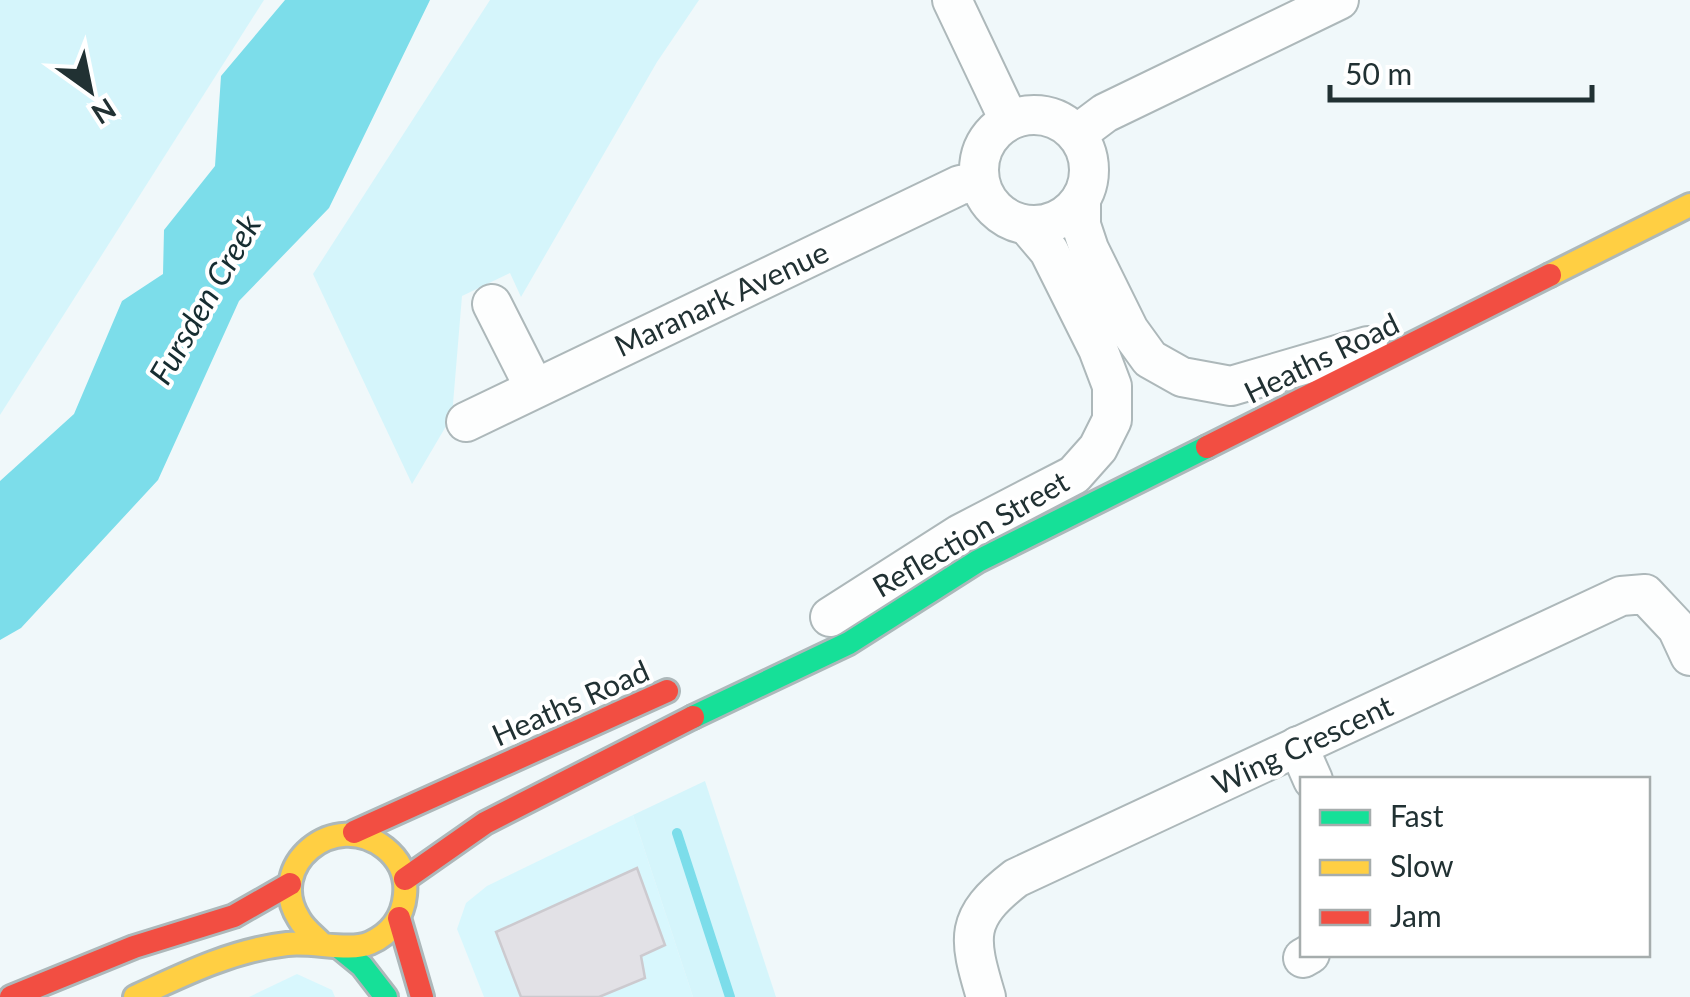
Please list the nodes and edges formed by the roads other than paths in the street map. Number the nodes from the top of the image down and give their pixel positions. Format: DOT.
graph roads {
  1 [pos="952,0"];
  2 [pos="1339,0"];
  3 [pos="1008,120"];
  4 [pos="1077,134"];
  5 [pos="979,182"];
  6 [pos="1081,199"];
  7 [pos="1690,205"];
  8 [pos="1027,225"];
  9 [pos="492,304"];
  10 [pos="1470,317"];
  11 [pos="534,387"];
  12 [pos="466,422"];
  13 [pos="978,562"];
  14 [pos="821,621"];
  15 [pos="1690,656"];
  16 [pos="689,681"];
  17 [pos="1305,763"];
  18 [pos="354,832"];
  19 [pos="405,879"];
  20 [pos="290,884"];
  21 [pos="399,918"];
  22 [pos="330,945"];
  23 [pos="12,997"];
  24 [pos="135,997"];
  25 [pos="386,997"];
  26 [pos="422,997"];
  27 [pos="986,997"];
  1 -- 3 [label="street"];
  2 -- 4 [label="street"];
  3 -- 4 [label="street"];
  3 -- 5 [label="street"];
  4 -- 6 [label="street"];
  5 -- 8 [label="street"];
  5 -- 11 [label="street, Maranark Avenue"];
  6 -- 8 [label="street"];
  6 -- 10 [label="street"];
  7 -- 10 [label="main road, Heaths Road"];
  8 -- 14 [label="street, Reflection Street"];
  9 -- 11 [label="street"];
  10 -- 13 [label="main road, Heaths Road"];
  11 -- 12 [label="street, Maranark Avenue"];
  13 -- 14 [label="main road, Heaths Road"];
  13 -- 19 [label="main road, Heaths Road"];
  15 -- 17 [label="street, Wing Crescent"];
  16 -- 18 [label="main road, Heaths Road"];
  17 -- 27 [label="street, Wing Crescent"];
  18 -- 19 [label="main road"];
  18 -- 20 [label="main road"];
  19 -- 21 [label="main road"];
  20 -- 22 [label="main road"];
  20 -- 23 [label="main road"];
  21 -- 22 [label="main road"];
  21 -- 26 [label="main road"];
  22 -- 24 [label="main road"];
  22 -- 25 [label="main road"];
}
